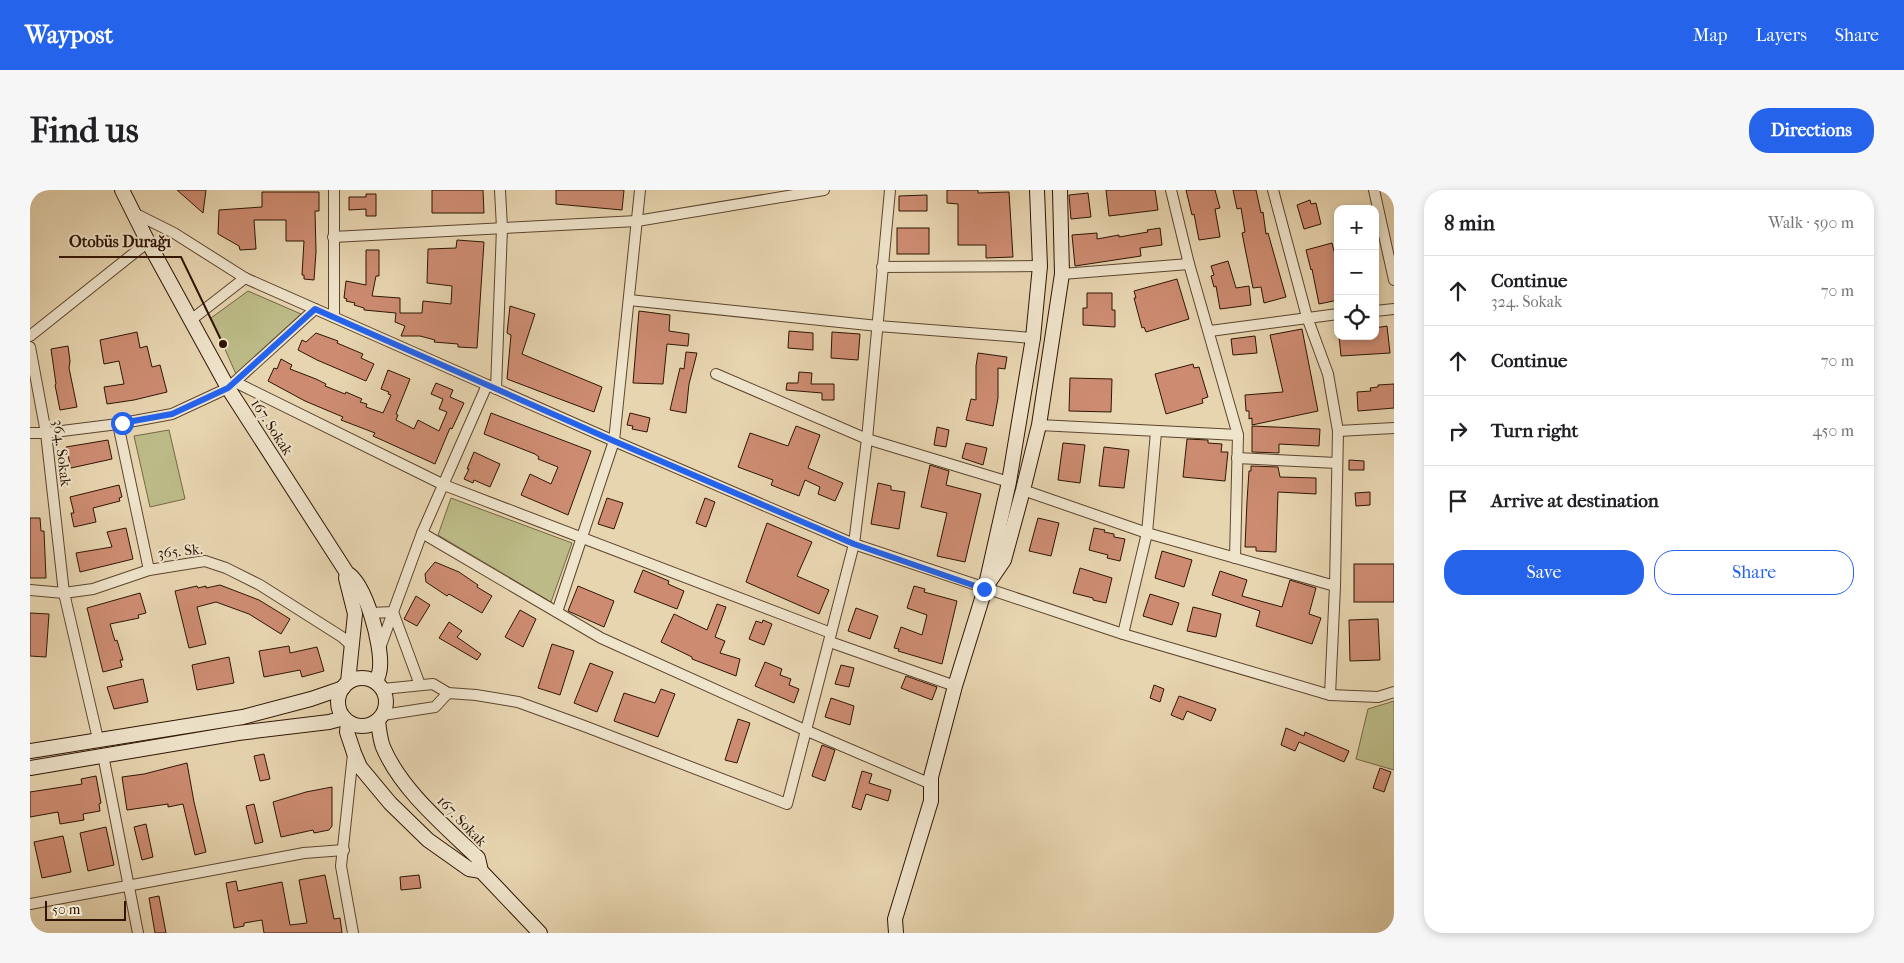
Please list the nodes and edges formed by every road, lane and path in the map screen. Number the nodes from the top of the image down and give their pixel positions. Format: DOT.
graph roads {
  1 [pos="122,190"];
  2 [pos="334,190"];
  3 [pos="500,190"];
  4 [pos="640,190"];
  5 [pos="824,190"];
  6 [pos="890,190"];
  7 [pos="1038,190"];
  8 [pos="1171,190"];
  9 [pos="1273,190"];
  10 [pos="1374,190"];
  11 [pos="1063,191"];
  12 [pos="134,213"];
  13 [pos="637,221"];
  14 [pos="502,228"];
  15 [pos="333,237"];
  16 [pos="148,242"];
  17 [pos="1190,264"];
  18 [pos="1040,266"];
  19 [pos="882,267"];
  20 [pos="1062,274"];
  21 [pos="245,278"];
  22 [pos="1394,280"];
  23 [pos="629,300"];
  24 [pos="315,309"];
  25 [pos="1394,309"];
  26 [pos="1379,311"];
  27 [pos="1334,314"];
  28 [pos="334,317"];
  29 [pos="1307,317"];
  30 [pos="191,320"];
  31 [pos="878,326"];
  32 [pos="1210,331"];
  33 [pos="30,336"];
  34 [pos="1033,338"];
  35 [pos="30,347"];
  36 [pos="716,374"];
  37 [pos="231,385"];
  38 [pos="491,387"];
  39 [pos="118,424"];
  40 [pos="1039,425"];
  41 [pos="1394,428"];
  42 [pos="1338,430"];
  43 [pos="1156,432"];
  44 [pos="30,433"];
  45 [pos="46,433"];
  46 [pos="1238,435"];
  47 [pos="867,439"];
  48 [pos="614,441"];
  49 [pos="1237,458"];
  50 [pos="1337,463"];
  51 [pos="1009,482"];
  52 [pos="444,485"];
  53 [pos="1023,490"];
  54 [pos="422,533"];
  55 [pos="1147,533"];
  56 [pos="582,537"];
  57 [pos="854,544"];
  58 [pos="1235,558"];
  59 [pos="149,570"];
  60 [pos="347,573"];
  61 [pos="1335,586"];
  62 [pos="984,589"];
  63 [pos="30,590"];
  64 [pos="64,593"];
  65 [pos="393,612"];
  66 [pos="557,612"];
  67 [pos="370,613"];
  68 [pos="1123,634"];
  69 [pos="830,638"];
  70 [pos="352,646"];
  71 [pos="379,650"];
  72 [pos="345,685"];
  73 [pos="420,685"];
  74 [pos="380,686"];
  75 [pos="955,686"];
  76 [pos="1394,692"];
  77 [pos="448,693"];
  78 [pos="1330,695"];
  79 [pos="380,718"];
  80 [pos="346,720"];
  81 [pos="805,730"];
  82 [pos="98,740"];
  83 [pos="30,751"];
  84 [pos="354,754"];
  85 [pos="103,755"];
  86 [pos="30,768"];
  87 [pos="931,784"];
  88 [pos="344,850"];
  89 [pos="481,871"];
  90 [pos="128,887"];
  91 [pos="30,904"];
  92 [pos="138,933"];
  93 [pos="353,933"];
  94 [pos="540,933"];
  95 [pos="896,933"];
  1 -- 12 [label="street, 167. Sokak"];
  2 -- 15 [label="street"];
  3 -- 14 [label="street"];
  4 -- 13 [label="street"];
  5 -- 13 [label="street"];
  6 -- 19 [label="street"];
  7 -- 18 [label="street"];
  8 -- 17 [label="street"];
  9 -- 29 [label="street"];
  10 -- 22 [label="street"];
  11 -- 20 [label="street"];
  12 -- 16 [label="street, 167. Sokak"];
  12 -- 21 [label="street"];
  13 -- 14 [label="street"];
  13 -- 23 [label="street"];
  14 -- 15 [label="street"];
  14 -- 38 [label="street"];
  15 -- 28 [label="street"];
  16 -- 30 [label="street, 167. Sokak"];
  16 -- 33 [label="street"];
  17 -- 20 [label="street"];
  17 -- 32 [label="street"];
  18 -- 19 [label="street"];
  18 -- 34 [label="street"];
  19 -- 31 [label="street"];
  20 -- 40 [label="street"];
  21 -- 24 [label="street"];
  21 -- 30 [label="street"];
  23 -- 31 [label="street"];
  23 -- 48 [label="street"];
  24 -- 28 [label="street"];
  24 -- 37 [label="street"];
  25 -- 26 [label="street"];
  27 -- 29 [label="street"];
  28 -- 38 [label="street"];
  29 -- 32 [label="street"];
  29 -- 42 [label="street"];
  30 -- 37 [label="street, 167. Sokak"];
  31 -- 34 [label="street"];
  31 -- 47 [label="street"];
  32 -- 46 [label="street"];
  34 -- 51 [label="street"];
  35 -- 45 [label="street, 364. Sokak"];
  36 -- 47 [label="street"];
  37 -- 39 [label="street"];
  37 -- 52 [label="street"];
  37 -- 60 [label="street, 167. Sokak"];
  38 -- 48 [label="street"];
  38 -- 52 [label="street"];
  39 -- 45 [label="street"];
  39 -- 59 [label="street"];
  40 -- 43 [label="street"];
  40 -- 53 [label="street"];
  41 -- 42 [label="street"];
  42 -- 50 [label="street"];
  43 -- 46 [label="street"];
  43 -- 55 [label="street"];
  44 -- 45 [label="street"];
  45 -- 64 [label="street, 364. Sokak"];
  46 -- 49 [label="street"];
  47 -- 51 [label="street"];
  47 -- 57 [label="street"];
  48 -- 56 [label="street"];
  48 -- 57 [label="street"];
  49 -- 50 [label="street"];
  49 -- 58 [label="street"];
  50 -- 61 [label="street"];
  51 -- 62 [label="street"];
  52 -- 54 [label="street"];
  52 -- 56 [label="street"];
  53 -- 55 [label="street"];
  53 -- 62 [label="street"];
  54 -- 65 [label="street"];
  54 -- 66 [label="street"];
  55 -- 58 [label="street"];
  55 -- 68 [label="street"];
  56 -- 66 [label="street"];
  56 -- 69 [label="street"];
  57 -- 62 [label="street"];
  57 -- 69 [label="street"];
  58 -- 61 [label="street"];
  59 -- 64 [label="street, 365. Sk."];
  59 -- 70 [label="street, 365. Sk."];
  60 -- 67 [label="street, 167. Sokak"];
  60 -- 70 [label="street"];
  61 -- 78 [label="street"];
  62 -- 68 [label="street"];
  62 -- 75 [label="street"];
  63 -- 64 [label="street, 365. Sk."];
  64 -- 82 [label="street, 364. Sokak"];
  65 -- 67 [label="street"];
  65 -- 71 [label="street"];
  65 -- 73 [label="street"];
  66 -- 81 [label="street"];
  67 -- 71 [label="street, 167. Sokak"];
  68 -- 78 [label="street"];
  69 -- 75 [label="street"];
  69 -- 81 [label="street"];
  70 -- 72 [label="street"];
  71 -- 74 [label="street, 167. Sokak"];
  72 -- 74 [label="street"];
  72 -- 80 [label="street"];
  72 -- 82 [label="street"];
  73 -- 74 [label="street"];
  73 -- 77 [label="street"];
  74 -- 79 [label="street"];
  75 -- 87 [label="street"];
  76 -- 78 [label="street"];
  77 -- 79 [label="street"];
  77 -- 81 [label="street"];
  79 -- 80 [label="street"];
  79 -- 89 [label="street, 167. Sokak"];
  80 -- 84 [label="street"];
  80 -- 85 [label="street"];
  81 -- 87 [label="street"];
  82 -- 83 [label="street"];
  84 -- 88 [label="street"];
  84 -- 89 [label="street"];
  85 -- 86 [label="street"];
  85 -- 90 [label="street"];
  87 -- 95 [label="street"];
  88 -- 90 [label="street"];
  88 -- 93 [label="street"];
  89 -- 94 [label="street, 167. Sokak"];
  90 -- 91 [label="street"];
  90 -- 92 [label="street"];
}
